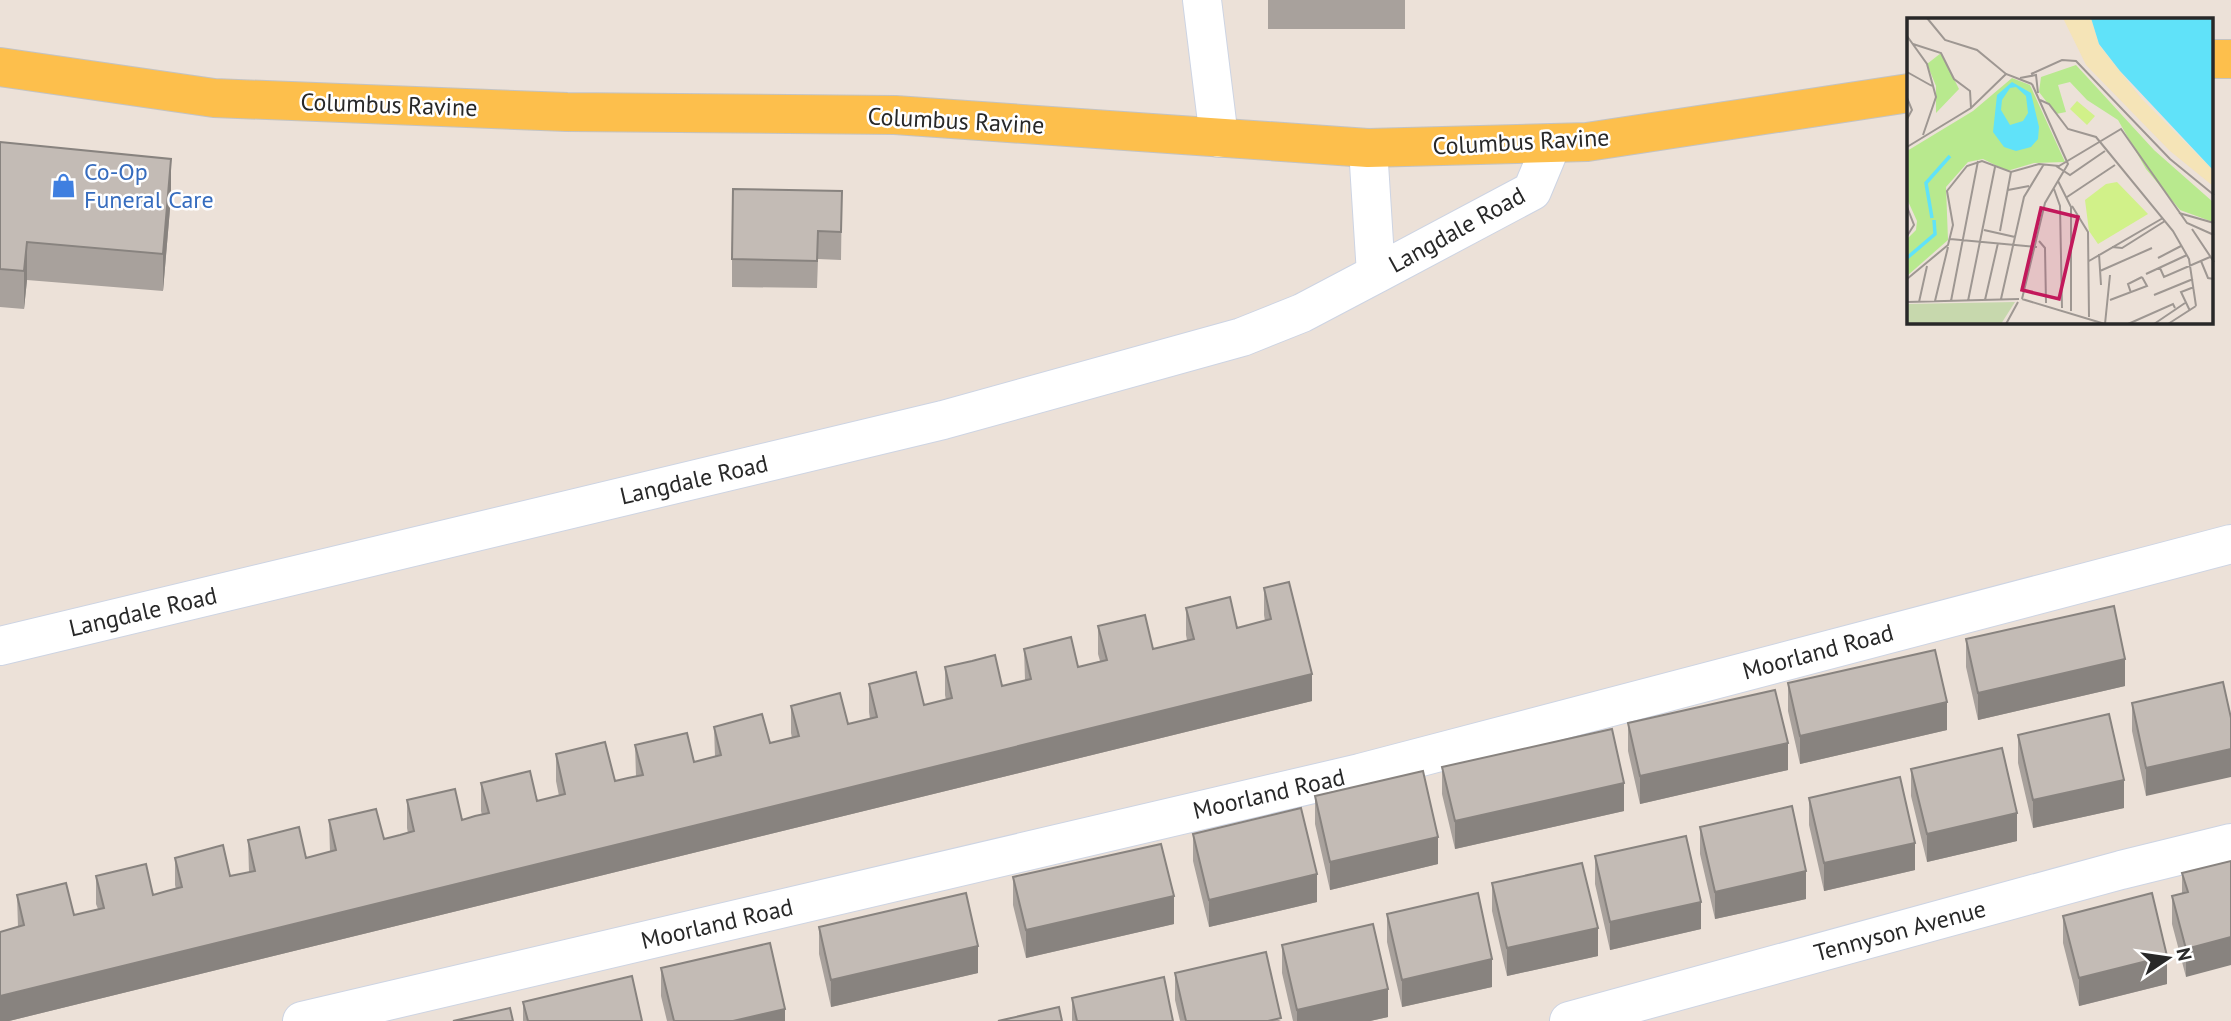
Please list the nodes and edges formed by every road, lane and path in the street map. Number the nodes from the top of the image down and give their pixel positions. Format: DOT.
graph roads {
  1 [pos="1202,0"];
  2 [pos="0,67"];
  3 [pos="1907,93"];
  4 [pos="1219,138"];
  5 [pos="1552,143"];
  6 [pos="1367,148"];
  7 [pos="1376,274"];
  8 [pos="2231,544"];
  9 [pos="0,646"];
  10 [pos="2231,843"];
  11 [pos="302,1021"];
  12 [pos="1569,1021"];
  1 -- 4 [label="street"];
  2 -- 4 [label="main road, Columbus Ravine"];
  3 -- 5 [label="main road, Columbus Ravine"];
  4 -- 6 [label="main road, Columbus Ravine"];
  5 -- 6 [label="main road, Columbus Ravine"];
  5 -- 7 [label="street, Langdale Road"];
  6 -- 7 [label="street, Langdale Road"];
  7 -- 9 [label="street, Langdale Road"];
  8 -- 11 [label="street, Moorland Road"];
  10 -- 12 [label="street, Tennyson Avenue"];
}
